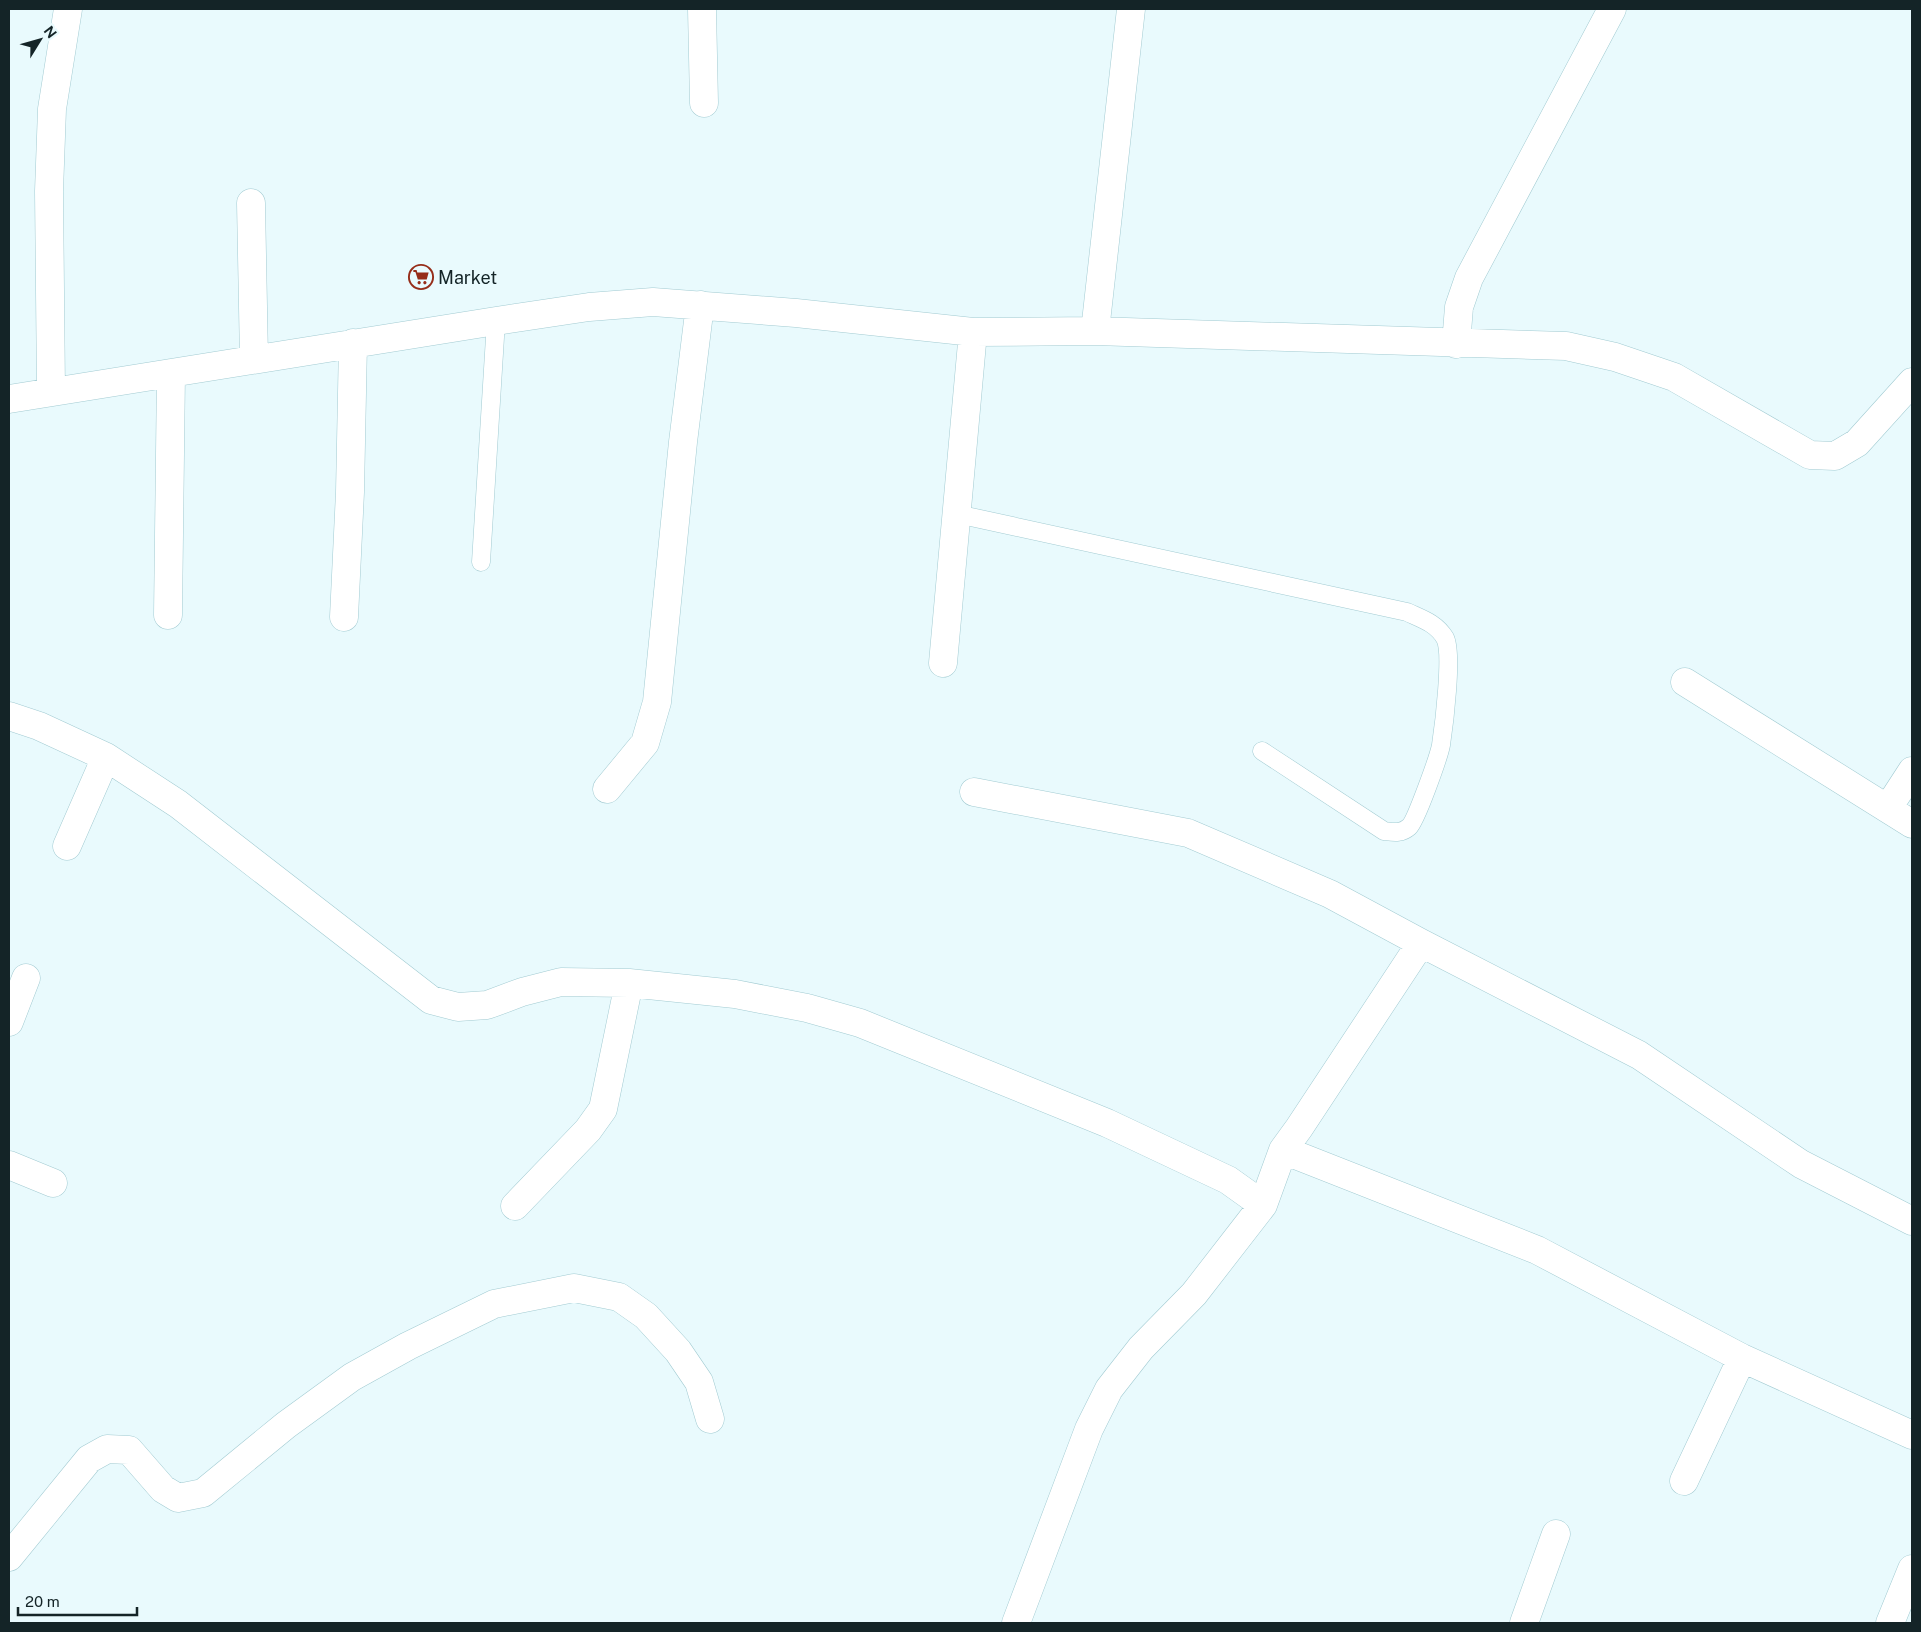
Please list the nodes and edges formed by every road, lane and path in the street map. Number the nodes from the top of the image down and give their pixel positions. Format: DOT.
graph roads {
  1 [pos="68,9"];
  2 [pos="702,9"];
  3 [pos="1131,9"];
  4 [pos="1612,9"];
  5 [pos="704,103"];
  6 [pos="251,203"];
  7 [pos="700,305"];
  8 [pos="496,321"];
  9 [pos="1095,331"];
  10 [pos="973,332"];
  11 [pos="353,343"];
  12 [pos="1456,344"];
  13 [pos="254,360"];
  14 [pos="171,373"];
  15 [pos="1912,382"];
  16 [pos="50,391"];
  17 [pos="9,399"];
  18 [pos="957,514"];
  19 [pos="481,562"];
  20 [pos="168,615"];
  21 [pos="344,617"];
  22 [pos="943,663"];
  23 [pos="1685,682"];
  24 [pos="9,716"];
  25 [pos="1262,751"];
  26 [pos="106,757"];
  27 [pos="1912,771"];
  28 [pos="607,789"];
  29 [pos="974,792"];
  30 [pos="1888,808"];
  31 [pos="1912,824"];
  32 [pos="67,846"];
  33 [pos="1420,944"];
  34 [pos="26,978"];
  35 [pos="629,983"];
  36 [pos="9,1022"];
  37 [pos="1282,1150"];
  38 [pos="9,1165"];
  39 [pos="53,1183"];
  40 [pos="1263,1205"];
  41 [pos="515,1206"];
  42 [pos="1912,1221"];
  43 [pos="1742,1358"];
  44 [pos="710,1419"];
  45 [pos="1912,1435"];
  46 [pos="1684,1481"];
  47 [pos="1556,1534"];
  48 [pos="9,1556"];
  49 [pos="1912,1569"];
  50 [pos="1016,1623"];
  51 [pos="1524,1623"];
  52 [pos="1890,1623"];
  1 -- 16 [label="street"];
  2 -- 5 [label="street"];
  3 -- 9 [label="street"];
  4 -- 12 [label="street"];
  6 -- 13 [label="street"];
  7 -- 8 [label="street"];
  7 -- 10 [label="street"];
  7 -- 28 [label="street"];
  8 -- 11 [label="street"];
  8 -- 19 [label="lane"];
  9 -- 10 [label="street"];
  9 -- 12 [label="street"];
  10 -- 18 [label="street"];
  11 -- 13 [label="street"];
  11 -- 21 [label="street"];
  12 -- 15 [label="street"];
  13 -- 14 [label="street"];
  14 -- 16 [label="street"];
  14 -- 20 [label="street"];
  16 -- 17 [label="street"];
  18 -- 22 [label="street"];
  18 -- 25 [label="lane"];
  23 -- 30 [label="street"];
  24 -- 26 [label="street"];
  26 -- 32 [label="street"];
  26 -- 35 [label="street"];
  27 -- 30 [label="street"];
  29 -- 33 [label="street"];
  30 -- 31 [label="street"];
  33 -- 37 [label="street"];
  33 -- 42 [label="street"];
  34 -- 36 [label="street"];
  35 -- 40 [label="street"];
  35 -- 41 [label="street"];
  37 -- 40 [label="street"];
  37 -- 43 [label="street"];
  38 -- 39 [label="street"];
  40 -- 50 [label="street"];
  43 -- 45 [label="street"];
  43 -- 46 [label="street"];
  44 -- 48 [label="street"];
  47 -- 51 [label="street"];
  49 -- 52 [label="street"];
}
